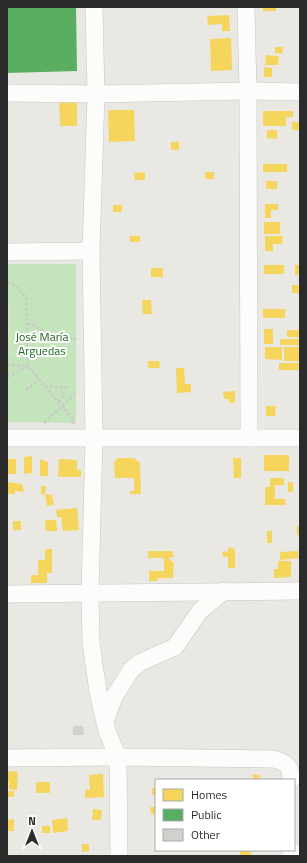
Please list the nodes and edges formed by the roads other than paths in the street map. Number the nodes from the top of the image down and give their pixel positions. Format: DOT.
graph roads {
  1 [pos="94,7"];
  2 [pos="246,7"];
  3 [pos="248,91"];
  4 [pos="300,92"];
  5 [pos="7,93"];
  6 [pos="96,94"];
  7 [pos="91,251"];
  8 [pos="7,252"];
  9 [pos="7,438"];
  10 [pos="94,438"];
  11 [pos="249,438"];
  12 [pos="300,438"];
  13 [pos="224,591"];
  14 [pos="300,591"];
  15 [pos="90,593"];
  16 [pos="7,594"];
  17 [pos="105,722"];
  18 [pos="118,757"];
  19 [pos="7,758"];
  20 [pos="291,779"];
  21 [pos="119,856"];
  1 -- 6 [label="street"];
  2 -- 3 [label="street"];
  3 -- 4 [label="street"];
  3 -- 6 [label="street"];
  3 -- 11 [label="street"];
  5 -- 6 [label="street"];
  6 -- 7 [label="street"];
  7 -- 8 [label="street"];
  7 -- 10 [label="street"];
  9 -- 10 [label="street"];
  10 -- 11 [label="street"];
  10 -- 15 [label="street"];
  11 -- 12 [label="street"];
  13 -- 14 [label="street"];
  13 -- 15 [label="street"];
  13 -- 17 [label="street"];
  15 -- 16 [label="street"];
  15 -- 17 [label="street"];
  17 -- 18 [label="street"];
  18 -- 19 [label="street"];
  18 -- 20 [label="street"];
  18 -- 21 [label="street"];
}
